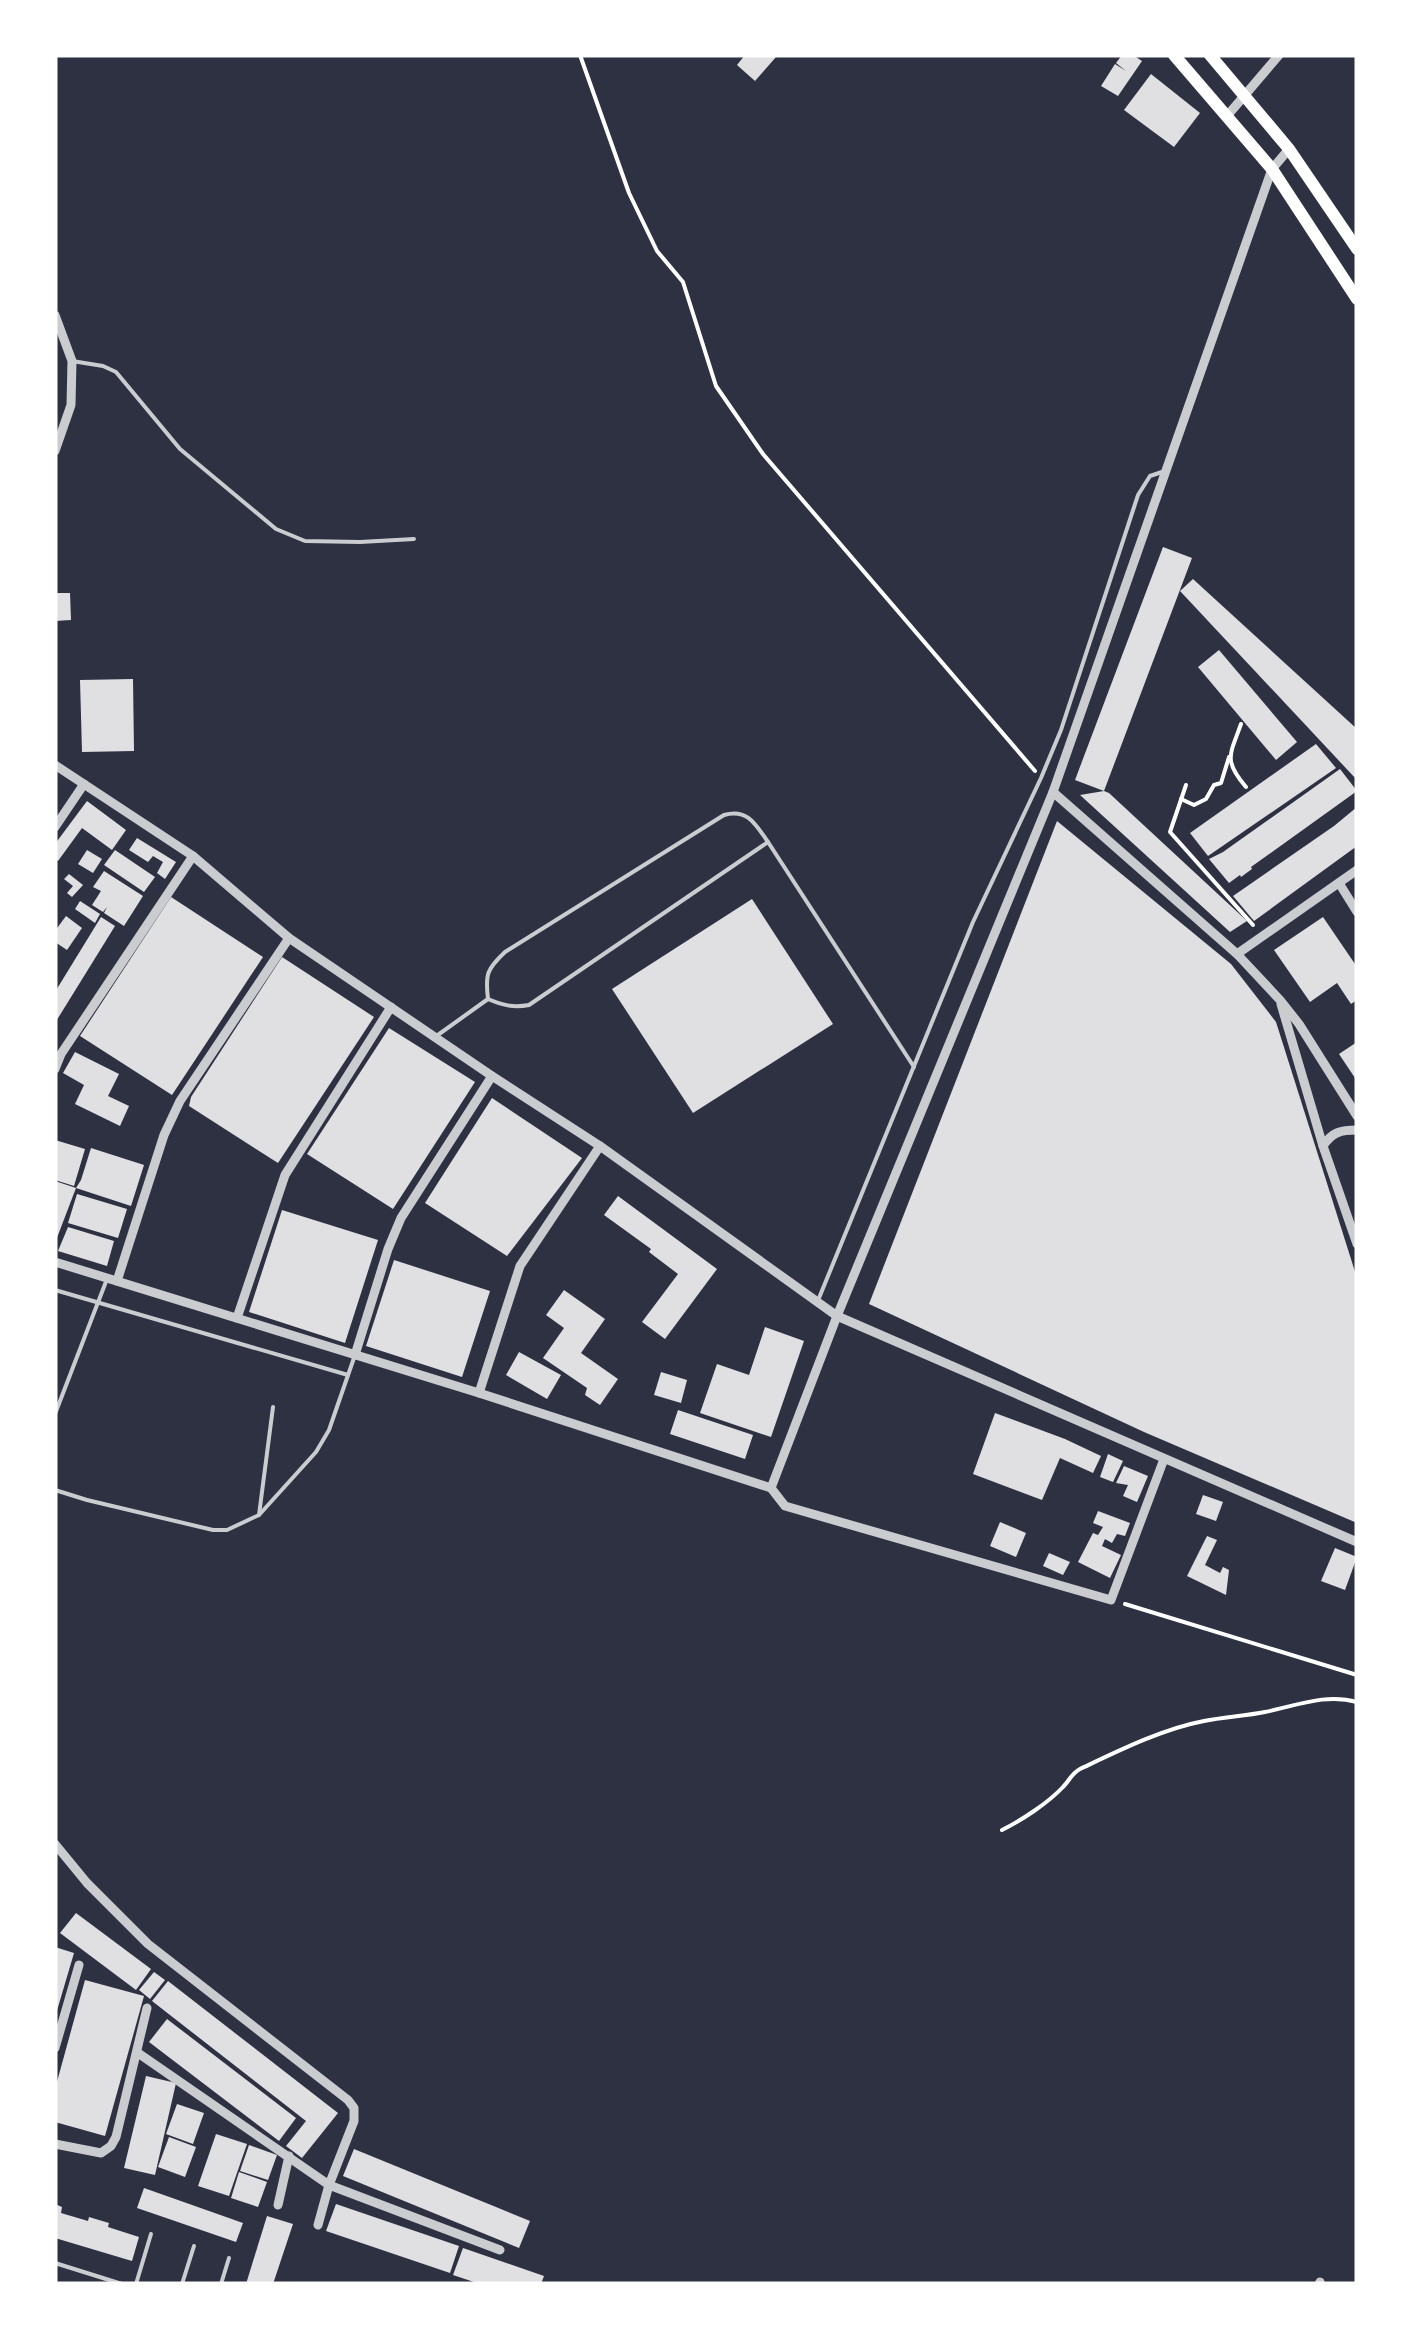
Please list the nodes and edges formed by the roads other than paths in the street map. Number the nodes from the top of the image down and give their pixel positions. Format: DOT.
graph roads {
  1 [pos="1174,55"];
  2 [pos="1210,55"];
  3 [pos="1279,55"];
  4 [pos="1244,96"];
  5 [pos="1227,116"];
  6 [pos="1290,149"];
  7 [pos="1272,168"];
  8 [pos="1357,249"];
  9 [pos="1357,299"];
  10 [pos="55,315"];
  11 [pos="72,360"];
  12 [pos="55,451"];
  13 [pos="1166,470"];
  14 [pos="414,539"];
  15 [pos="55,765"];
  16 [pos="84,784"];
  17 [pos="1053,792"];
  18 [pos="55,827"];
  19 [pos="768,842"];
  20 [pos="193,856"];
  21 [pos="1357,870"];
  22 [pos="1339,882"];
  23 [pos="1357,912"];
  24 [pos="289,938"];
  25 [pos="1237,954"];
  26 [pos="488,999"];
  27 [pos="1280,1000"];
  28 [pos="391,1008"];
  29 [pos="435,1037"];
  30 [pos="914,1066"];
  31 [pos="55,1069"];
  32 [pos="492,1076"];
  33 [pos="1357,1116"];
  34 [pos="1357,1130"];
  35 [pos="600,1146"];
  36 [pos="1323,1146"];
  37 [pos="1357,1244"];
  38 [pos="55,1262"];
  39 [pos="112,1280"];
  40 [pos="55,1290"];
  41 [pos="98,1302"];
  42 [pos="818,1303"];
  43 [pos="836,1316"];
  44 [pos="237,1318"];
  45 [pos="355,1355"];
  46 [pos="348,1375"];
  47 [pos="479,1393"];
  48 [pos="272,1407"];
  49 [pos="55,1414"];
  50 [pos="1164,1459"];
  51 [pos="771,1488"];
  52 [pos="55,1490"];
  53 [pos="259,1515"];
  54 [pos="1357,1542"];
  55 [pos="55,1844"];
  56 [pos="79,1965"];
  57 [pos="147,2008"];
  58 [pos="55,2048"];
  59 [pos="138,2052"];
  60 [pos="55,2144"];
  61 [pos="288,2156"];
  62 [pos="329,2185"];
  63 [pos="278,2205"];
  64 [pos="318,2225"];
  65 [pos="151,2234"];
  66 [pos="194,2246"];
  67 [pos="500,2250"];
  68 [pos="229,2258"];
  69 [pos="55,2263"];
  70 [pos="122,2284"];
  71 [pos="136,2284"];
  72 [pos="182,2284"];
  73 [pos="221,2284"];
  1 -- 5 [label="main road"];
  2 -- 4 [label="main road"];
  3 -- 4 [label="street"];
  4 -- 5 [label="street"];
  4 -- 6 [label="main road"];
  5 -- 7 [label="main road"];
  6 -- 7 [label="street"];
  6 -- 8 [label="main road"];
  7 -- 9 [label="main road"];
  7 -- 13 [label="street"];
  10 -- 11 [label="street"];
  11 -- 12 [label="street"];
  11 -- 14 [label="lane"];
  13 -- 17 [label="street"];
  13 -- 30 [label="lane"];
  15 -- 16 [label="street"];
  16 -- 18 [label="street"];
  16 -- 20 [label="street"];
  17 -- 25 [label="street"];
  17 -- 43 [label="street"];
  19 -- 26 [label="lane"];
  19 -- 26 [label="lane"];
  19 -- 30 [label="lane"];
  20 -- 24 [label="street"];
  20 -- 31 [label="street"];
  21 -- 22 [label="street"];
  22 -- 23 [label="street"];
  22 -- 25 [label="street"];
  24 -- 28 [label="street"];
  24 -- 39 [label="street"];
  25 -- 27 [label="street"];
  26 -- 29 [label="lane"];
  27 -- 33 [label="street"];
  27 -- 36 [label="street"];
  28 -- 29 [label="street"];
  28 -- 44 [label="street"];
  29 -- 32 [label="street"];
  30 -- 42 [label="lane"];
  32 -- 35 [label="street"];
  32 -- 45 [label="street"];
  34 -- 36 [label="street"];
  35 -- 42 [label="street"];
  35 -- 47 [label="street"];
  36 -- 37 [label="street"];
  38 -- 39 [label="street"];
  39 -- 41 [label="lane"];
  39 -- 44 [label="street"];
  40 -- 41 [label="lane"];
  41 -- 46 [label="lane"];
  41 -- 49 [label="lane"];
  42 -- 43 [label="street"];
  43 -- 50 [label="street"];
  43 -- 51 [label="street"];
  44 -- 45 [label="street"];
  45 -- 46 [label="lane"];
  45 -- 47 [label="street"];
  46 -- 53 [label="lane"];
  47 -- 51 [label="street"];
  48 -- 53 [label="lane"];
  50 -- 51 [label="street"];
  50 -- 54 [label="street"];
  52 -- 53 [label="lane"];
  55 -- 62 [label="street"];
  56 -- 58 [label="street"];
  57 -- 59 [label="street"];
  59 -- 60 [label="street"];
  59 -- 61 [label="street"];
  61 -- 62 [label="street"];
  61 -- 63 [label="street"];
  62 -- 64 [label="street"];
  62 -- 67 [label="street"];
  65 -- 71 [label="lane"];
  66 -- 72 [label="lane"];
  68 -- 73 [label="lane"];
  69 -- 70 [label="lane"];
}
